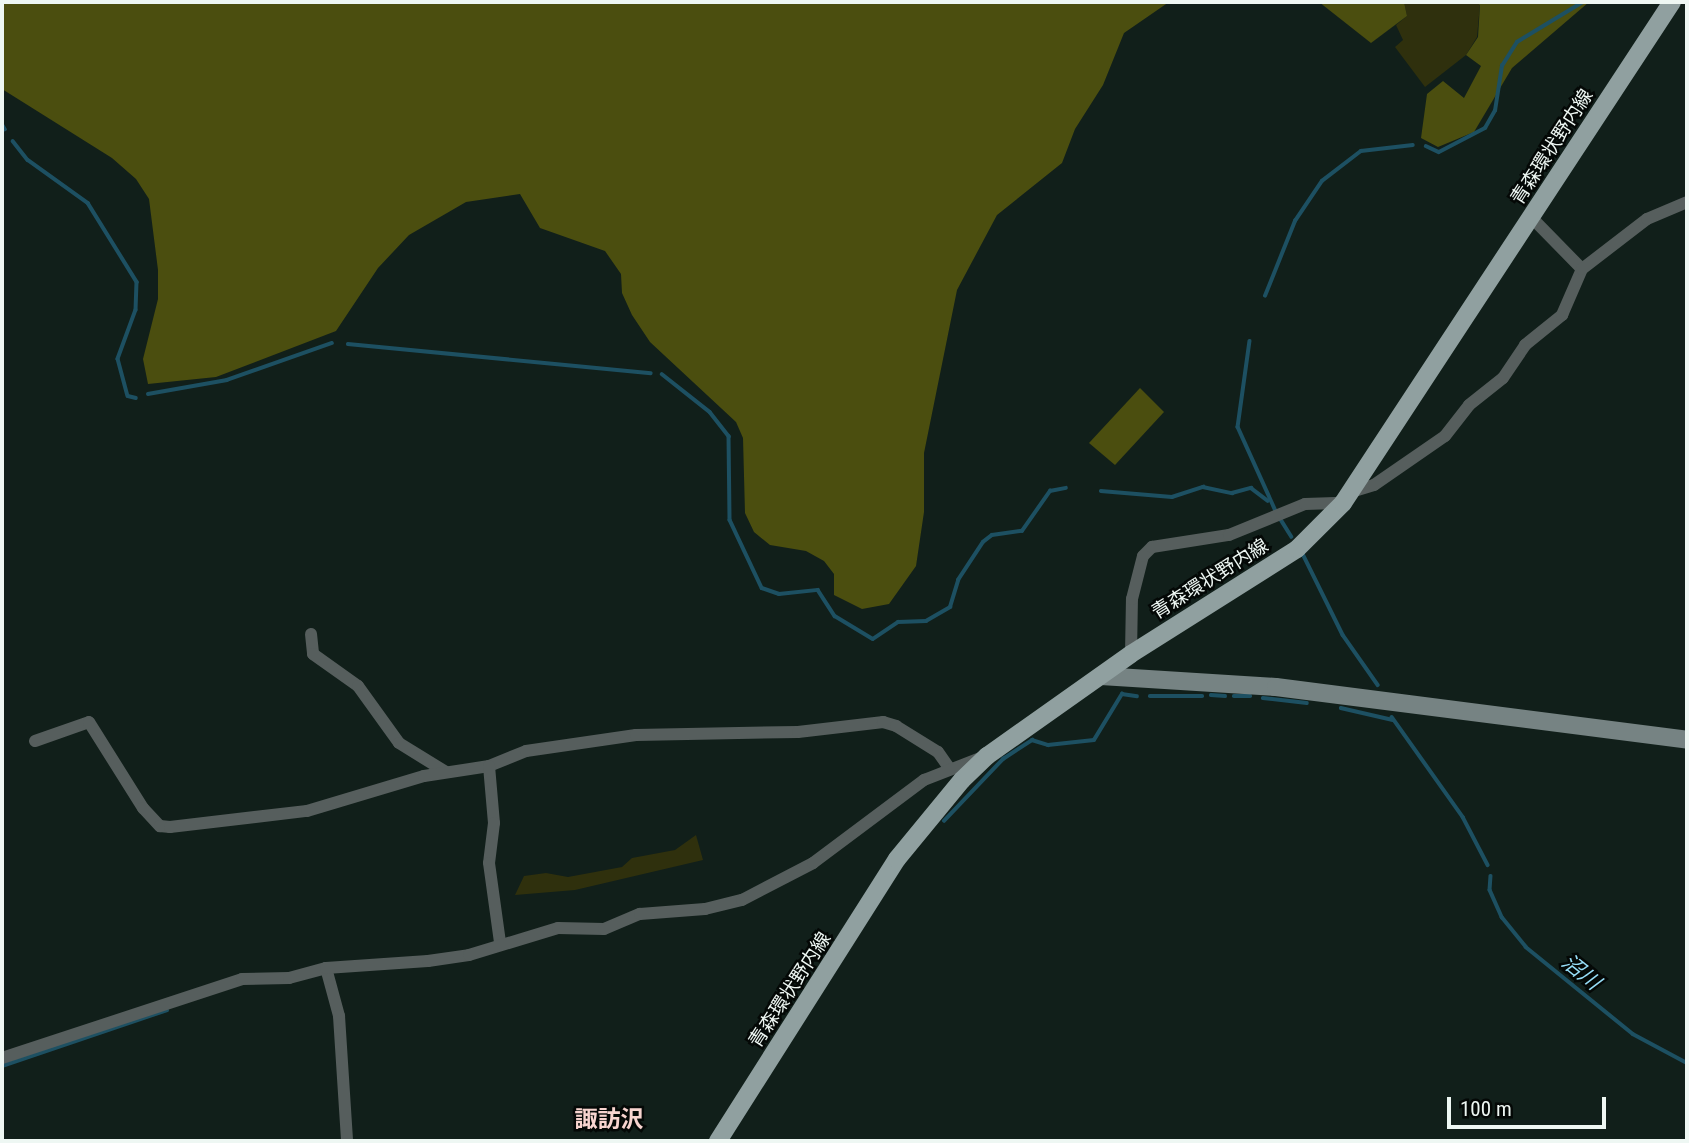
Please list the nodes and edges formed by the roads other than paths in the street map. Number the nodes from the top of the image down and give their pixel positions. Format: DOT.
graph roads {
  1 [pos="1672,2"];
  2 [pos="1687,202"];
  3 [pos="1532,218"];
  4 [pos="1582,269"];
  5 [pos="1347,497"];
  6 [pos="311,634"];
  7 [pos="1131,654"];
  8 [pos="1101,676"];
  9 [pos="1687,740"];
  10 [pos="35,741"];
  11 [pos="987,756"];
  12 [pos="489,766"];
  13 [pos="949,768"];
  14 [pos="446,772"];
  15 [pos="500,942"];
  16 [pos="326,968"];
  17 [pos="2,1058"];
  18 [pos="347,1141"];
  19 [pos="718,1141"];
  1 -- 3 [label="main road, 青森環状野内線"];
  2 -- 4 [label="street"];
  3 -- 4 [label="street"];
  3 -- 5 [label="main road, 青森環状野内線"];
  4 -- 5 [label="street"];
  5 -- 7 [label="main road, 青森環状野内線"];
  5 -- 7 [label="street"];
  6 -- 14 [label="street"];
  7 -- 8 [label="main road, 青森環状野内線"];
  8 -- 9 [label="street"];
  8 -- 11 [label="main road, 青森環状野内線"];
  10 -- 14 [label="street"];
  11 -- 13 [label="street"];
  11 -- 19 [label="main road, 青森環状野内線"];
  12 -- 13 [label="street"];
  12 -- 14 [label="street"];
  12 -- 15 [label="street"];
  13 -- 15 [label="street"];
  15 -- 16 [label="street"];
  16 -- 17 [label="street"];
  16 -- 18 [label="street"];
}
